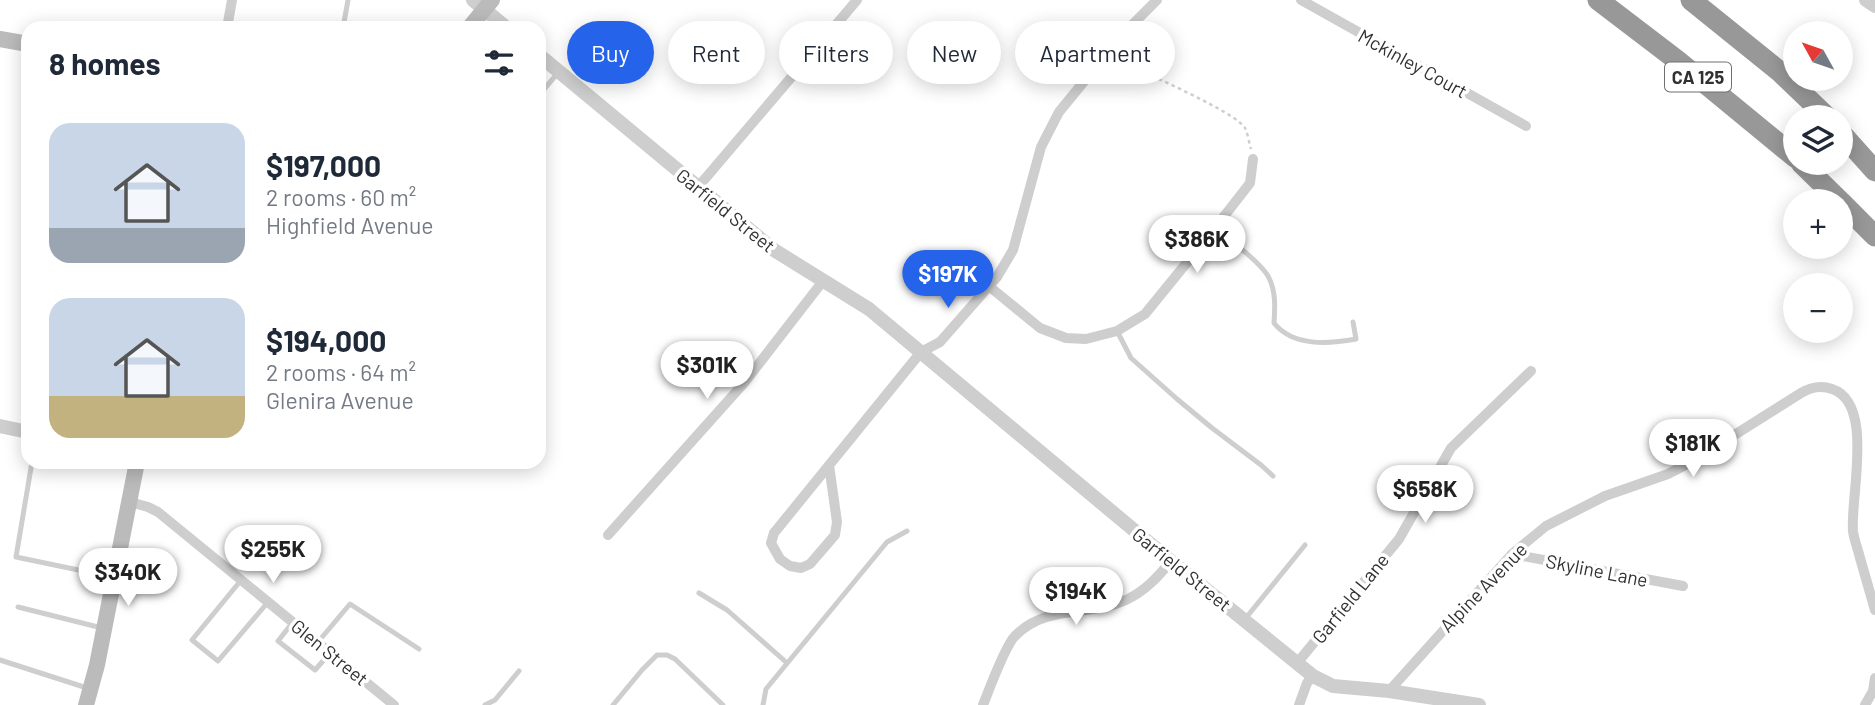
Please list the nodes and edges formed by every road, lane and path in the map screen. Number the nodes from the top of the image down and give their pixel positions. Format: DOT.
graph roads {
  1 [pos="232,0"];
  2 [pos="348,0"];
  3 [pos="857,0"];
  4 [pos="1157,0"];
  5 [pos="1301,0"];
  6 [pos="1598,0"];
  7 [pos="1691,0"];
  8 [pos="1866,0"];
  9 [pos="483,3"];
  10 [pos="1875,6"];
  11 [pos="228,21"];
  12 [pos="344,21"];
  13 [pos="473,21"];
  14 [pos="500,21"];
  15 [pos="0,39"];
  16 [pos="21,43"];
  17 [pos="546,61"];
  18 [pos="559,71"];
  19 [pos="1168,84"];
  20 [pos="546,87"];
  21 [pos="1814,105"];
  22 [pos="1526,126"];
  23 [pos="1853,146"];
  24 [pos="1783,147"];
  25 [pos="1253,159"];
  26 [pos="1875,171"];
  27 [pos="1813,175"];
  28 [pos="698,187"];
  29 [pos="1827,189"];
  30 [pos="1853,215"];
  31 [pos="1215,228"];
  32 [pos="1875,236"];
  33 [pos="823,281"];
  34 [pos="990,287"];
  35 [pos="1353,322"];
  36 [pos="1117,331"];
  37 [pos="921,352"];
  38 [pos="1531,371"];
  39 [pos="0,426"];
  40 [pos="21,430"];
  41 [pos="829,465"];
  42 [pos="31,469"];
  43 [pos="136,469"];
  44 [pos="1273,476"];
  45 [pos="130,502"];
  46 [pos="907,531"];
  47 [pos="608,535"];
  48 [pos="1305,545"];
  49 [pos="1512,554"];
  50 [pos="1171,561"];
  51 [pos="115,578"];
  52 [pos="242,579"];
  53 [pos="1683,586"];
  54 [pos="699,593"];
  55 [pos="269,602"];
  56 [pos="18,607"];
  57 [pos="1875,610"];
  58 [pos="1245,620"];
  59 [pos="293,622"];
  60 [pos="105,629"];
  61 [pos="318,642"];
  62 [pos="419,649"];
  63 [pos="330,652"];
  64 [pos="0,660"];
  65 [pos="1297,662"];
  66 [pos="787,663"];
  67 [pos="519,671"];
  68 [pos="1313,676"];
  69 [pos="1875,678"];
  70 [pos="1389,691"];
  71 [pos="88,697"];
  72 [pos="394,705"];
  73 [pos="485,705"];
  74 [pos="614,705"];
  75 [pos="723,705"];
  76 [pos="763,705"];
  77 [pos="983,705"];
  78 [pos="1299,705"];
  79 [pos="1479,705"];
  80 [pos="1865,705"];
  1 -- 11 [label="street"];
  2 -- 12 [label="lane"];
  3 -- 28 [label="street"];
  4 -- 34 [label="street"];
  5 -- 22 [label="street, Mckinley Court"];
  6 -- 24 [label="highway, CA 125"];
  7 -- 21 [label="highway, CA 125"];
  8 -- 10 [label="street"];
  9 -- 13 [label="main road"];
  9 -- 14 [label="street"];
  15 -- 16 [label="main road"];
  17 -- 18 [label="street, Garfield Street"];
  18 -- 20 [label="lane"];
  18 -- 28 [label="street, Garfield Street"];
  19 -- 25 [label="path"];
  23 -- 26 [label="highway"];
  25 -- 31 [label="street"];
  27 -- 29 [label="highway"];
  28 -- 33 [label="street, Garfield Street"];
  30 -- 32 [label="highway"];
  31 -- 35 [label="lane"];
  31 -- 36 [label="street"];
  33 -- 37 [label="street, Garfield Street"];
  33 -- 47 [label="street"];
  34 -- 36 [label="street"];
  34 -- 37 [label="street"];
  36 -- 44 [label="lane"];
  37 -- 41 [label="street"];
  37 -- 50 [label="street, Garfield Street"];
  38 -- 65 [label="street, Garfield Lane"];
  39 -- 40 [label="street"];
  41 -- 41 [label="street"];
  42 -- 51 [label="lane"];
  43 -- 45 [label="main road"];
  45 -- 51 [label="main road"];
  45 -- 52 [label="street, Glen Street"];
  46 -- 66 [label="lane"];
  48 -- 58 [label="lane"];
  49 -- 53 [label="street, Skyline Lane"];
  49 -- 57 [label="street, Alpine Avenue"];
  49 -- 70 [label="street, Alpine Avenue"];
  50 -- 58 [label="street, Garfield Street"];
  50 -- 77 [label="street"];
  51 -- 60 [label="main road"];
  52 -- 55 [label="street, Glen Street"];
  52 -- 55 [label="lane"];
  54 -- 66 [label="lane"];
  55 -- 59 [label="street, Glen Street"];
  56 -- 60 [label="lane"];
  58 -- 65 [label="street, Garfield Street"];
  59 -- 61 [label="street, Glen Street"];
  59 -- 63 [label="lane"];
  60 -- 71 [label="main road"];
  61 -- 62 [label="lane"];
  61 -- 63 [label="street, Glen Street"];
  63 -- 72 [label="street, Glen Street"];
  64 -- 71 [label="lane"];
  65 -- 68 [label="street, Garfield Street"];
  66 -- 76 [label="lane"];
  67 -- 73 [label="lane"];
  68 -- 70 [label="street, Garfield Street"];
  68 -- 78 [label="street"];
  69 -- 80 [label="street"];
  70 -- 79 [label="street, Garfield Street"];
  74 -- 75 [label="lane"];
}
